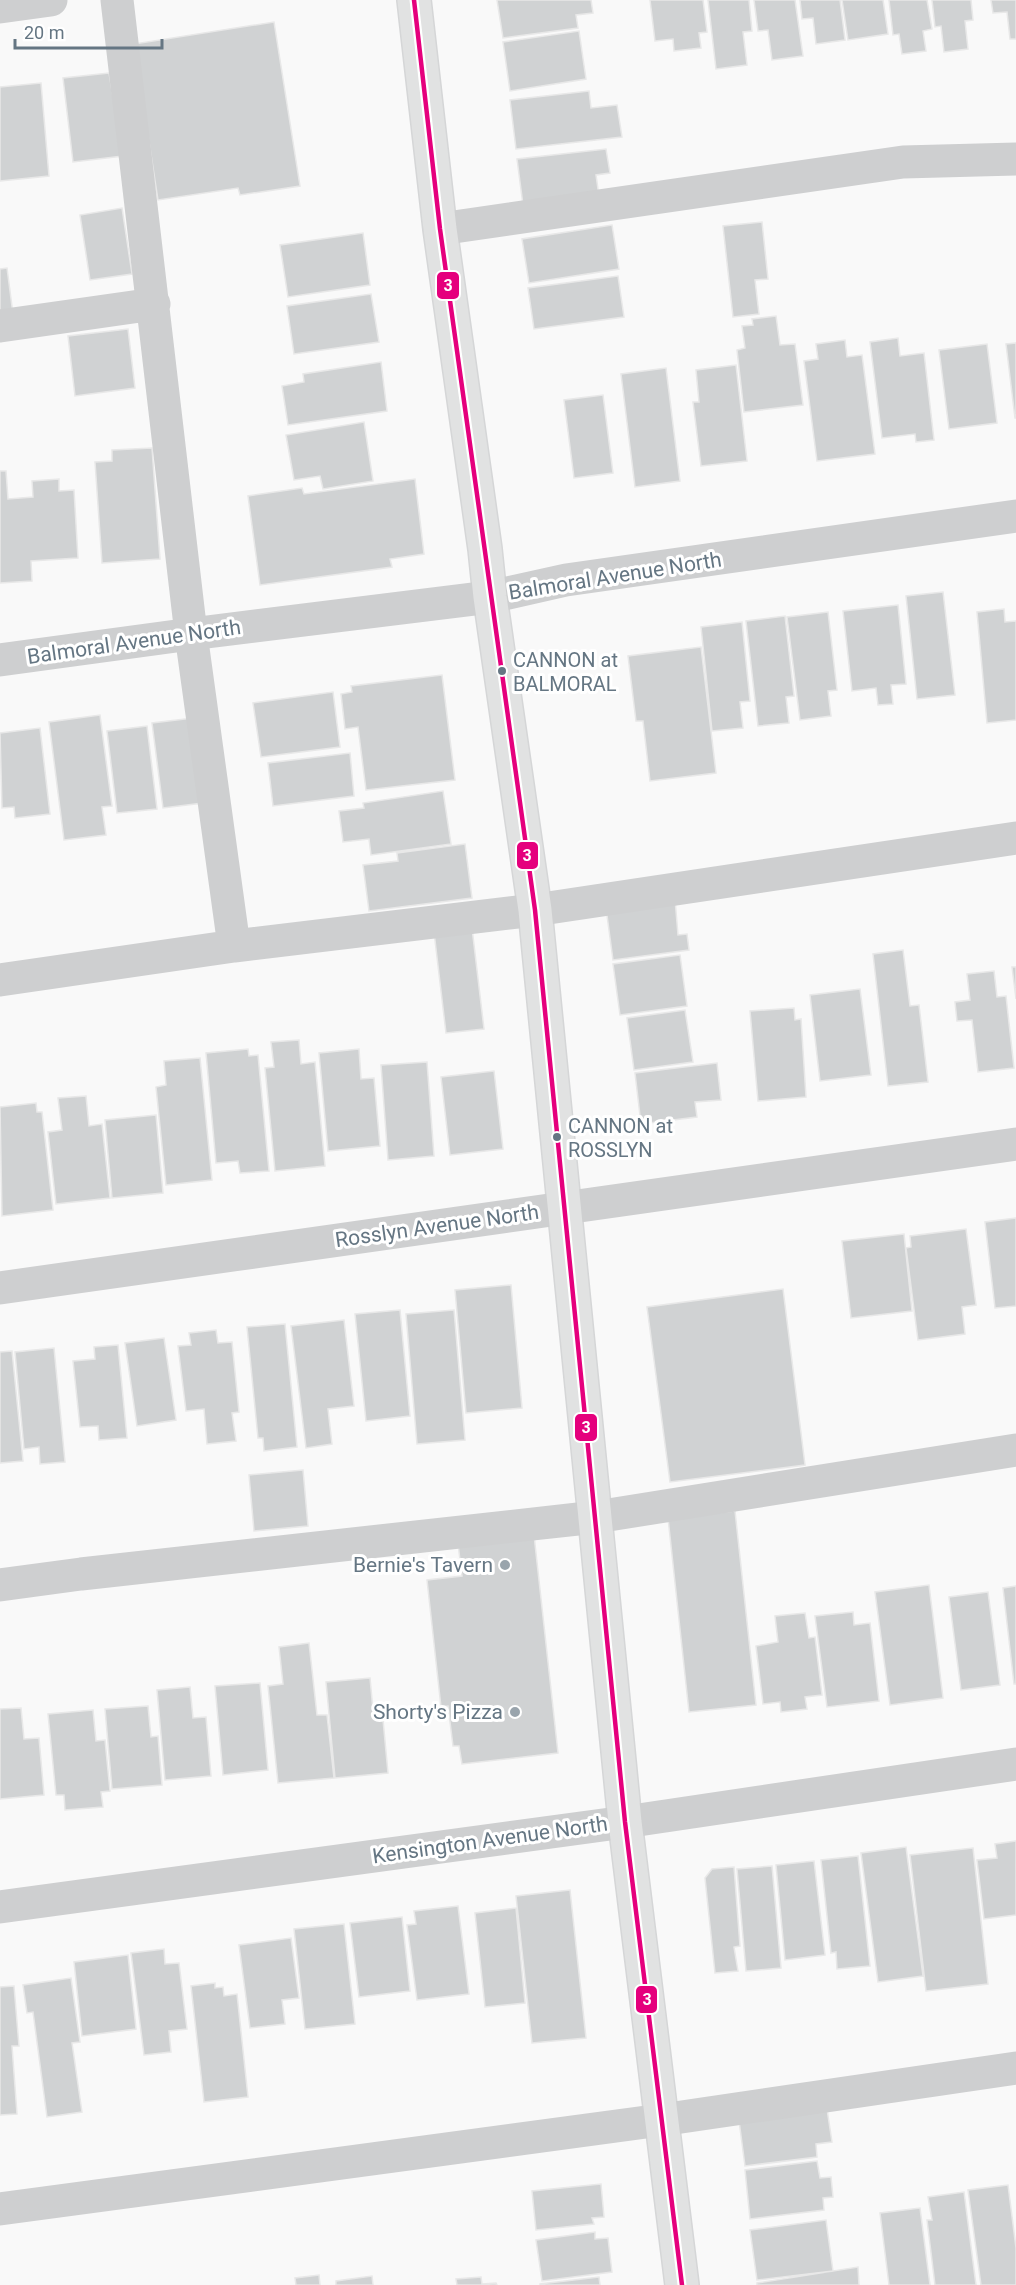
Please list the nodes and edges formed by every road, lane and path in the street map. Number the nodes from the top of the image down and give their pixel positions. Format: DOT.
graph roads {
  1 [pos="51,0"];
  2 [pos="117,0"];
  3 [pos="414,0"];
  4 [pos="0,7"];
  5 [pos="1016,159"];
  6 [pos="440,229"];
  7 [pos="154,304"];
  8 [pos="0,326"];
  9 [pos="1016,516"];
  10 [pos="490,597"];
  11 [pos="191,634"];
  12 [pos="0,660"];
  13 [pos="1016,838"];
  14 [pos="535,910"];
  15 [pos="234,946"];
  16 [pos="0,980"];
  17 [pos="1016,1144"];
  18 [pos="564,1208"];
  19 [pos="0,1288"];
  20 [pos="1016,1450"];
  21 [pos="596,1517"];
  22 [pos="0,1585"];
  23 [pos="1016,1764"];
  24 [pos="626,1822"];
  25 [pos="0,1907"];
  26 [pos="1016,2068"];
  27 [pos="661,2120"];
  28 [pos="0,2209"];
  29 [pos="682,2285"];
  1 -- 4 [label="street"];
  2 -- 7 [label="street"];
  3 -- 6 [label="main road"];
  5 -- 6 [label="street"];
  6 -- 10 [label="main road"];
  7 -- 8 [label="street"];
  7 -- 11 [label="street"];
  9 -- 10 [label="street, Balmoral Avenue North"];
  10 -- 11 [label="street, Balmoral Avenue North"];
  10 -- 14 [label="main road"];
  11 -- 12 [label="street, Balmoral Avenue North"];
  11 -- 15 [label="street"];
  13 -- 14 [label="street"];
  14 -- 15 [label="street"];
  14 -- 18 [label="main road"];
  15 -- 16 [label="street"];
  17 -- 18 [label="street, Rosslyn Avenue North"];
  18 -- 19 [label="street, Rosslyn Avenue North"];
  18 -- 21 [label="main road"];
  20 -- 21 [label="street"];
  21 -- 22 [label="street"];
  21 -- 24 [label="main road"];
  23 -- 24 [label="street, Kensington Avenue North"];
  24 -- 25 [label="street, Kensington Avenue North"];
  24 -- 27 [label="main road"];
  26 -- 27 [label="street"];
  27 -- 28 [label="street"];
  27 -- 29 [label="main road"];
}
